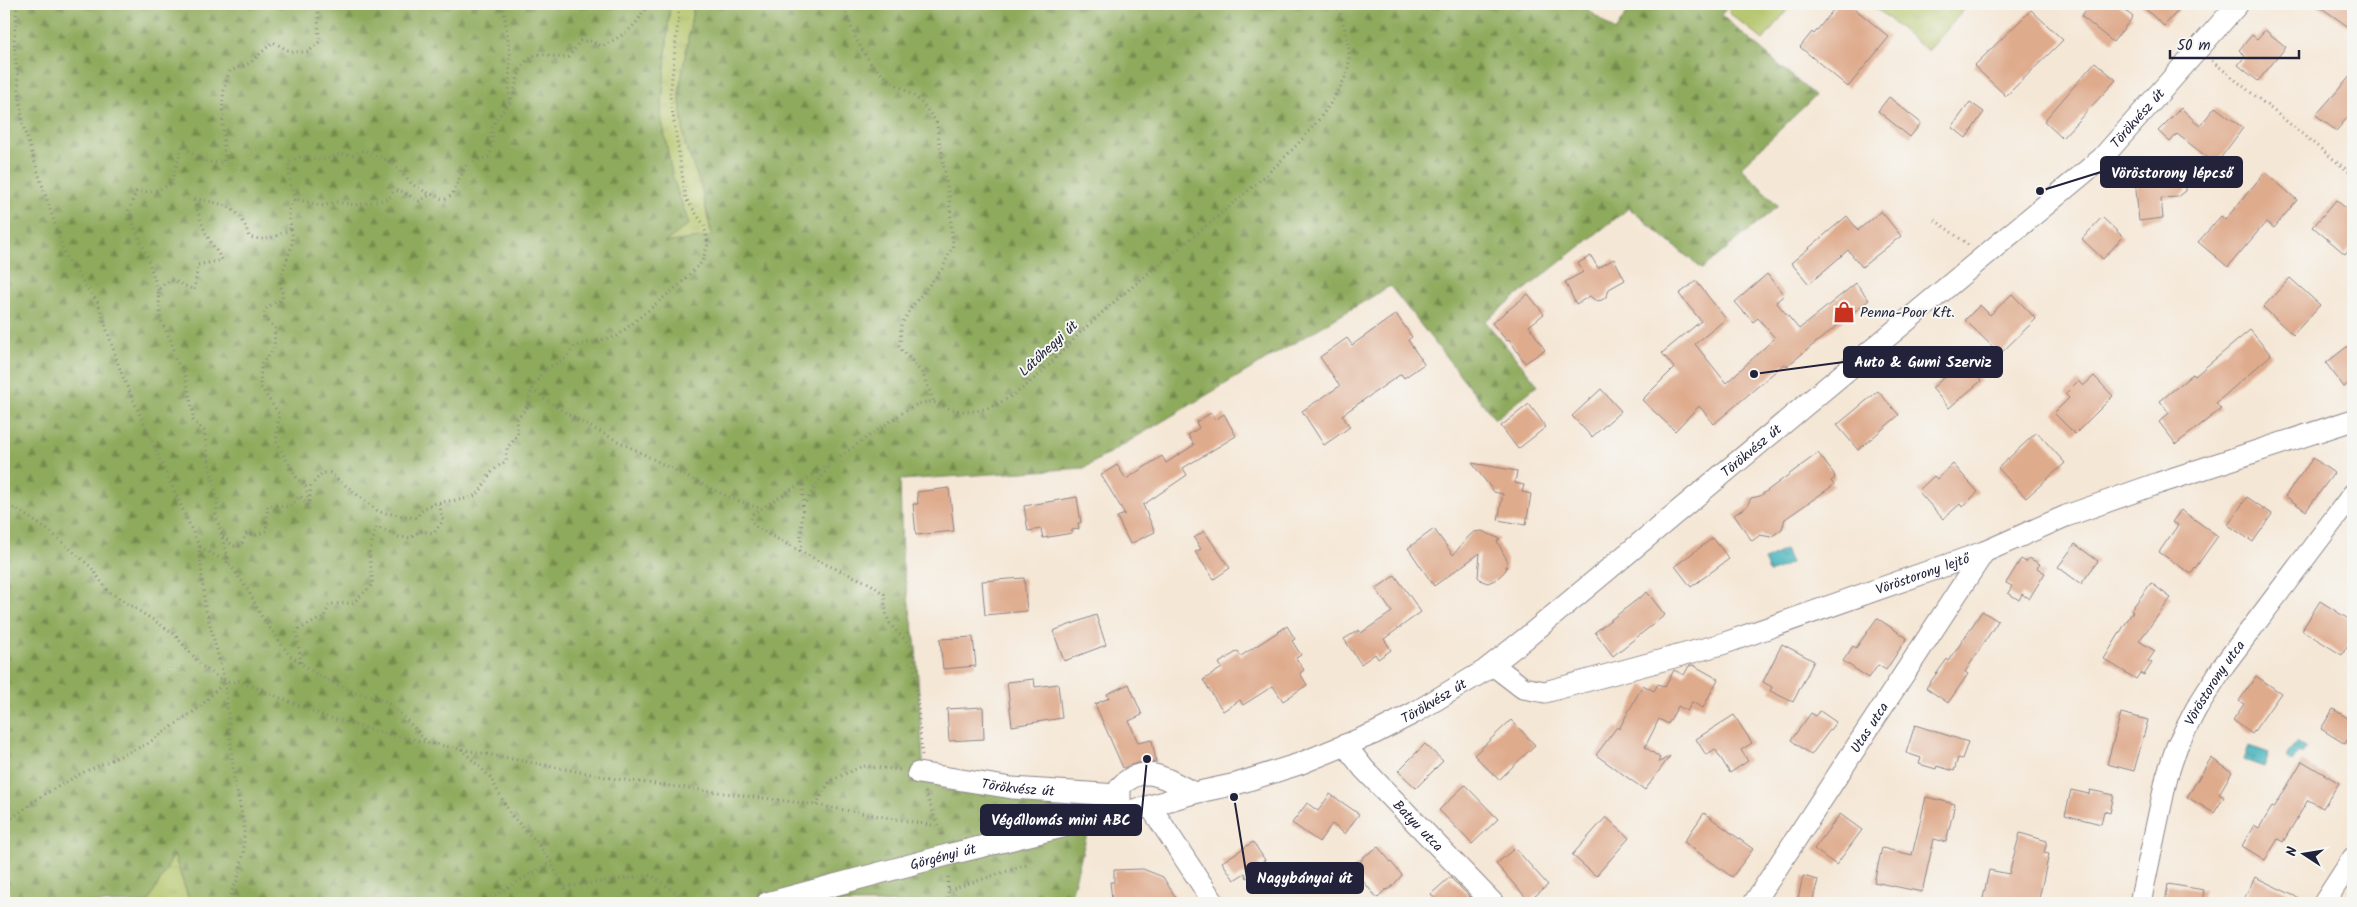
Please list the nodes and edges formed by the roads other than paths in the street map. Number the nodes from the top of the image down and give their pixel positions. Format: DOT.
graph roads {
  1 [pos="2238,4"];
  2 [pos="2353,420"];
  3 [pos="2353,494"];
  4 [pos="1984,552"];
  5 [pos="1493,665"];
  6 [pos="1345,745"];
  7 [pos="918,772"];
  8 [pos="1194,793"];
  9 [pos="1120,803"];
  10 [pos="1150,806"];
  11 [pos="2353,858"];
  12 [pos="767,903"];
  13 [pos="1214,903"];
  14 [pos="1493,903"];
  15 [pos="1754,903"];
  16 [pos="2140,903"];
  17 [pos="2324,903"];
  1 -- 5 [label="street, Törökvész út"];
  2 -- 4 [label="street, Vöröstorony lejtő"];
  3 -- 16 [label="street, Vöröstorony utca"];
  4 -- 5 [label="street, Vöröstorony lejtő"];
  4 -- 15 [label="street, Utas utca"];
  5 -- 6 [label="street, Törökvész út"];
  6 -- 8 [label="street, Törökvész út"];
  6 -- 14 [label="street, Batyu utca"];
  7 -- 9 [label="street, Törökvész út"];
  8 -- 9 [label="street"];
  8 -- 10 [label="street, Törökvész út"];
  9 -- 10 [label="street, Törökvész út"];
  9 -- 12 [label="street, Görgényi út"];
  10 -- 13 [label="street"];
  11 -- 17 [label="street"];
}
